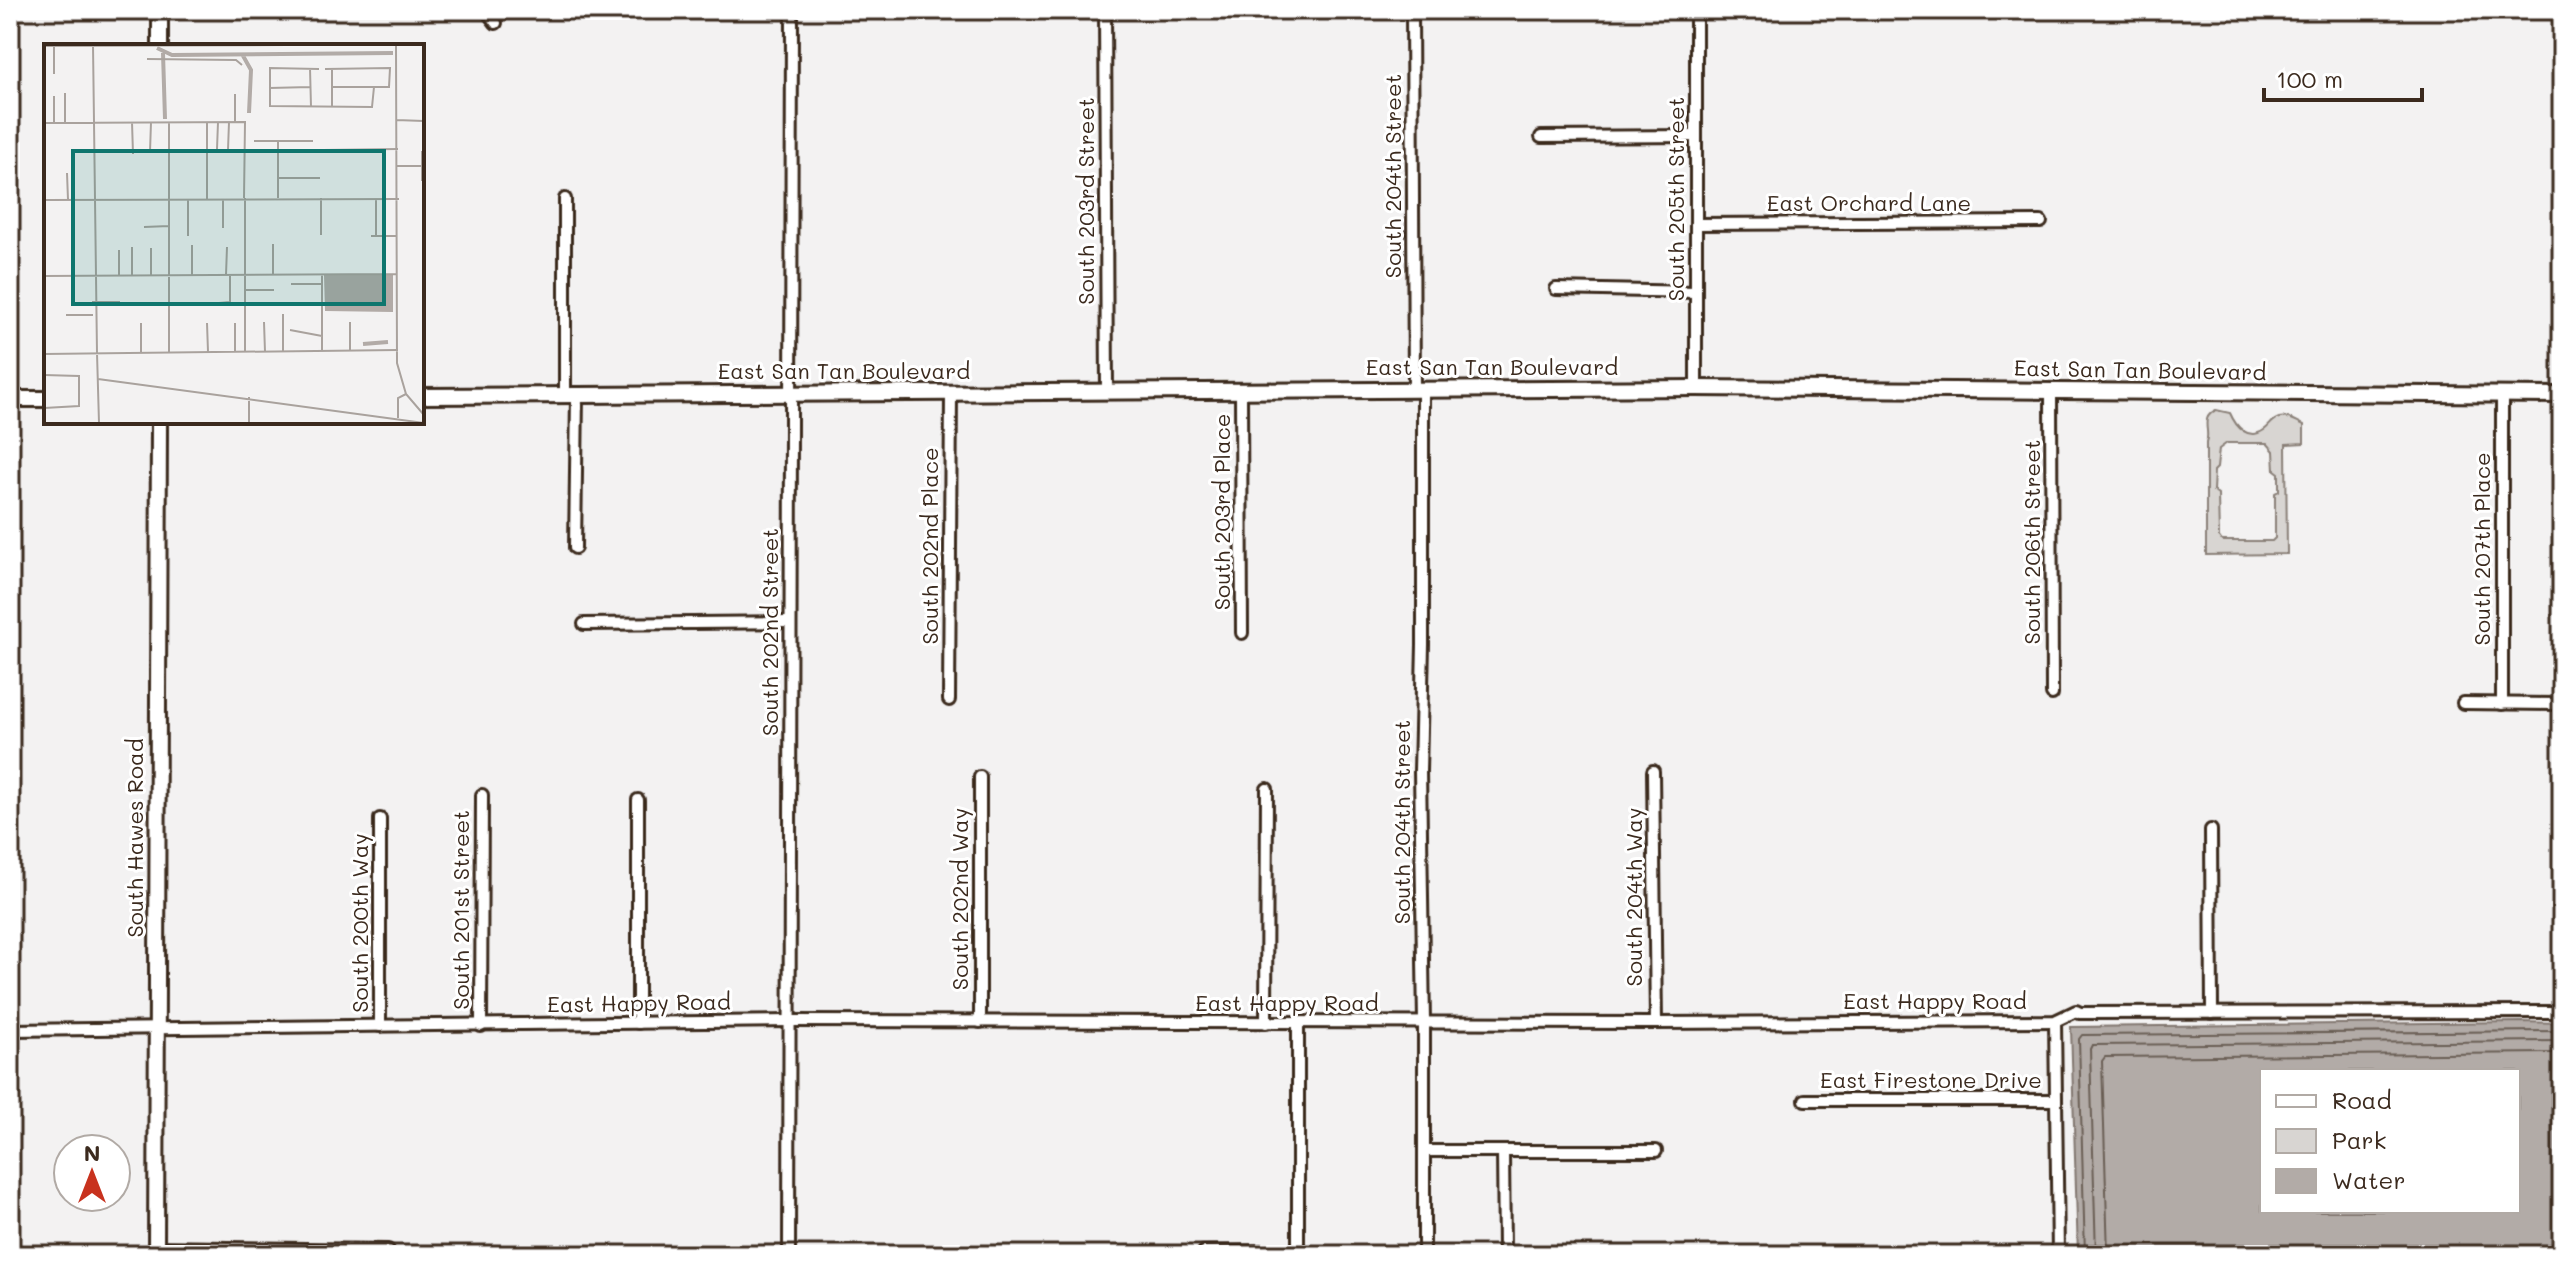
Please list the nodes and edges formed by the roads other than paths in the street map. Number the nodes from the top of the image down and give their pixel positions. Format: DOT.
graph roads {
  1 [pos="160,10"];
  2 [pos="486,10"];
  3 [pos="792,10"];
  4 [pos="1105,10"];
  5 [pos="1412,10"];
  6 [pos="1696,10"];
  7 [pos="496,23"];
  8 [pos="160,44"];
  9 [pos="1696,136"];
  10 [pos="1541,137"];
  11 [pos="565,199"];
  12 [pos="2041,222"];
  13 [pos="1697,224"];
  14 [pos="1556,289"];
  15 [pos="1695,292"];
  16 [pos="1696,388"];
  17 [pos="1418,390"];
  18 [pos="2051,390"];
  19 [pos="1241,391"];
  20 [pos="1107,392"];
  21 [pos="793,393"];
  22 [pos="951,393"];
  23 [pos="571,395"];
  24 [pos="2502,395"];
  25 [pos="2562,395"];
  26 [pos="424,396"];
  27 [pos="10,399"];
  28 [pos="44,399"];
  29 [pos="159,424"];
  30 [pos="575,548"];
  31 [pos="790,622"];
  32 [pos="584,624"];
  33 [pos="1242,633"];
  34 [pos="2052,694"];
  35 [pos="949,700"];
  36 [pos="2463,703"];
  37 [pos="2502,704"];
  38 [pos="2562,704"];
  39 [pos="1653,771"];
  40 [pos="980,777"];
  41 [pos="1267,789"];
  42 [pos="482,795"];
  43 [pos="638,800"];
  44 [pos="380,819"];
  45 [pos="2211,830"];
  46 [pos="2562,1012"];
  47 [pos="2212,1013"];
  48 [pos="789,1021"];
  49 [pos="2055,1021"];
  50 [pos="980,1022"];
  51 [pos="1424,1022"];
  52 [pos="638,1023"];
  53 [pos="1266,1023"];
  54 [pos="1298,1023"];
  55 [pos="1656,1023"];
  56 [pos="380,1026"];
  57 [pos="481,1026"];
  58 [pos="157,1029"];
  59 [pos="10,1030"];
  60 [pos="1805,1100"];
  61 [pos="2056,1100"];
  62 [pos="1425,1151"];
  63 [pos="1503,1151"];
  64 [pos="1656,1151"];
  65 [pos="388,1250"];
  66 [pos="156,1251"];
  67 [pos="1504,1251"];
  68 [pos="1204,1252"];
  69 [pos="789,1255"];
  70 [pos="1424,1255"];
  71 [pos="2058,1255"];
  1 -- 8 [label="street"];
  2 -- 7 [label="street"];
  3 -- 21 [label="street, South 202nd Street"];
  4 -- 20 [label="street, South 203rd Street"];
  5 -- 17 [label="street, South 204th Street"];
  6 -- 9 [label="street, South 205th Street"];
  9 -- 10 [label="street"];
  9 -- 13 [label="street, South 205th Street"];
  11 -- 23 [label="street"];
  12 -- 13 [label="street, East Orchard Lane"];
  13 -- 15 [label="street, South 205th Street"];
  14 -- 15 [label="street"];
  15 -- 16 [label="street, South 205th Street"];
  16 -- 17 [label="street, East San Tan Boulevard"];
  16 -- 18 [label="street, East San Tan Boulevard"];
  17 -- 19 [label="street, East San Tan Boulevard"];
  17 -- 51 [label="street, South 204th Street"];
  18 -- 24 [label="street, East San Tan Boulevard"];
  18 -- 34 [label="street, South 206th Street"];
  19 -- 20 [label="street, East San Tan Boulevard"];
  19 -- 33 [label="street, South 203rd Place"];
  20 -- 22 [label="street, East San Tan Boulevard"];
  21 -- 22 [label="street, East San Tan Boulevard"];
  21 -- 23 [label="street, East San Tan Boulevard"];
  21 -- 31 [label="street, South 202nd Street"];
  22 -- 35 [label="street, South 202nd Place"];
  23 -- 26 [label="street, East San Tan Boulevard"];
  23 -- 30 [label="street"];
  24 -- 25 [label="street, East San Tan Boulevard"];
  24 -- 37 [label="street, South 207th Place"];
  27 -- 28 [label="street"];
  29 -- 58 [label="street, South Hawes Road"];
  31 -- 32 [label="street"];
  31 -- 48 [label="street, South 202nd Street"];
  36 -- 37 [label="street"];
  37 -- 38 [label="street"];
  39 -- 55 [label="street, South 204th Way"];
  40 -- 50 [label="street, South 202nd Way"];
  41 -- 53 [label="street"];
  42 -- 57 [label="street, South 201st Street"];
  43 -- 52 [label="street"];
  44 -- 56 [label="street, South 200th Way"];
  45 -- 47 [label="street"];
  46 -- 47 [label="street, East Happy Road"];
  47 -- 49 [label="street, East Happy Road"];
  48 -- 50 [label="street, East Happy Road"];
  48 -- 52 [label="street, East Happy Road"];
  48 -- 69 [label="street, South 202nd Street"];
  49 -- 55 [label="street, East Happy Road"];
  49 -- 61 [label="street"];
  50 -- 53 [label="street, East Happy Road"];
  51 -- 54 [label="street, East Happy Road"];
  51 -- 55 [label="street, East Happy Road"];
  51 -- 62 [label="street, South 204th Street"];
  52 -- 57 [label="street, East Happy Road"];
  53 -- 54 [label="street, East Happy Road"];
  54 -- 68 [label="street"];
  56 -- 57 [label="street, East Happy Road"];
  56 -- 58 [label="street, East Happy Road"];
  58 -- 59 [label="street, East Happy Road"];
  58 -- 66 [label="street, South Hawes Road"];
  60 -- 61 [label="street, East Firestone Drive"];
  61 -- 71 [label="street"];
  62 -- 63 [label="street"];
  62 -- 70 [label="street, South 204th Street"];
  63 -- 64 [label="street"];
  63 -- 67 [label="street"];
  65 -- 66 [label="street"];
}
